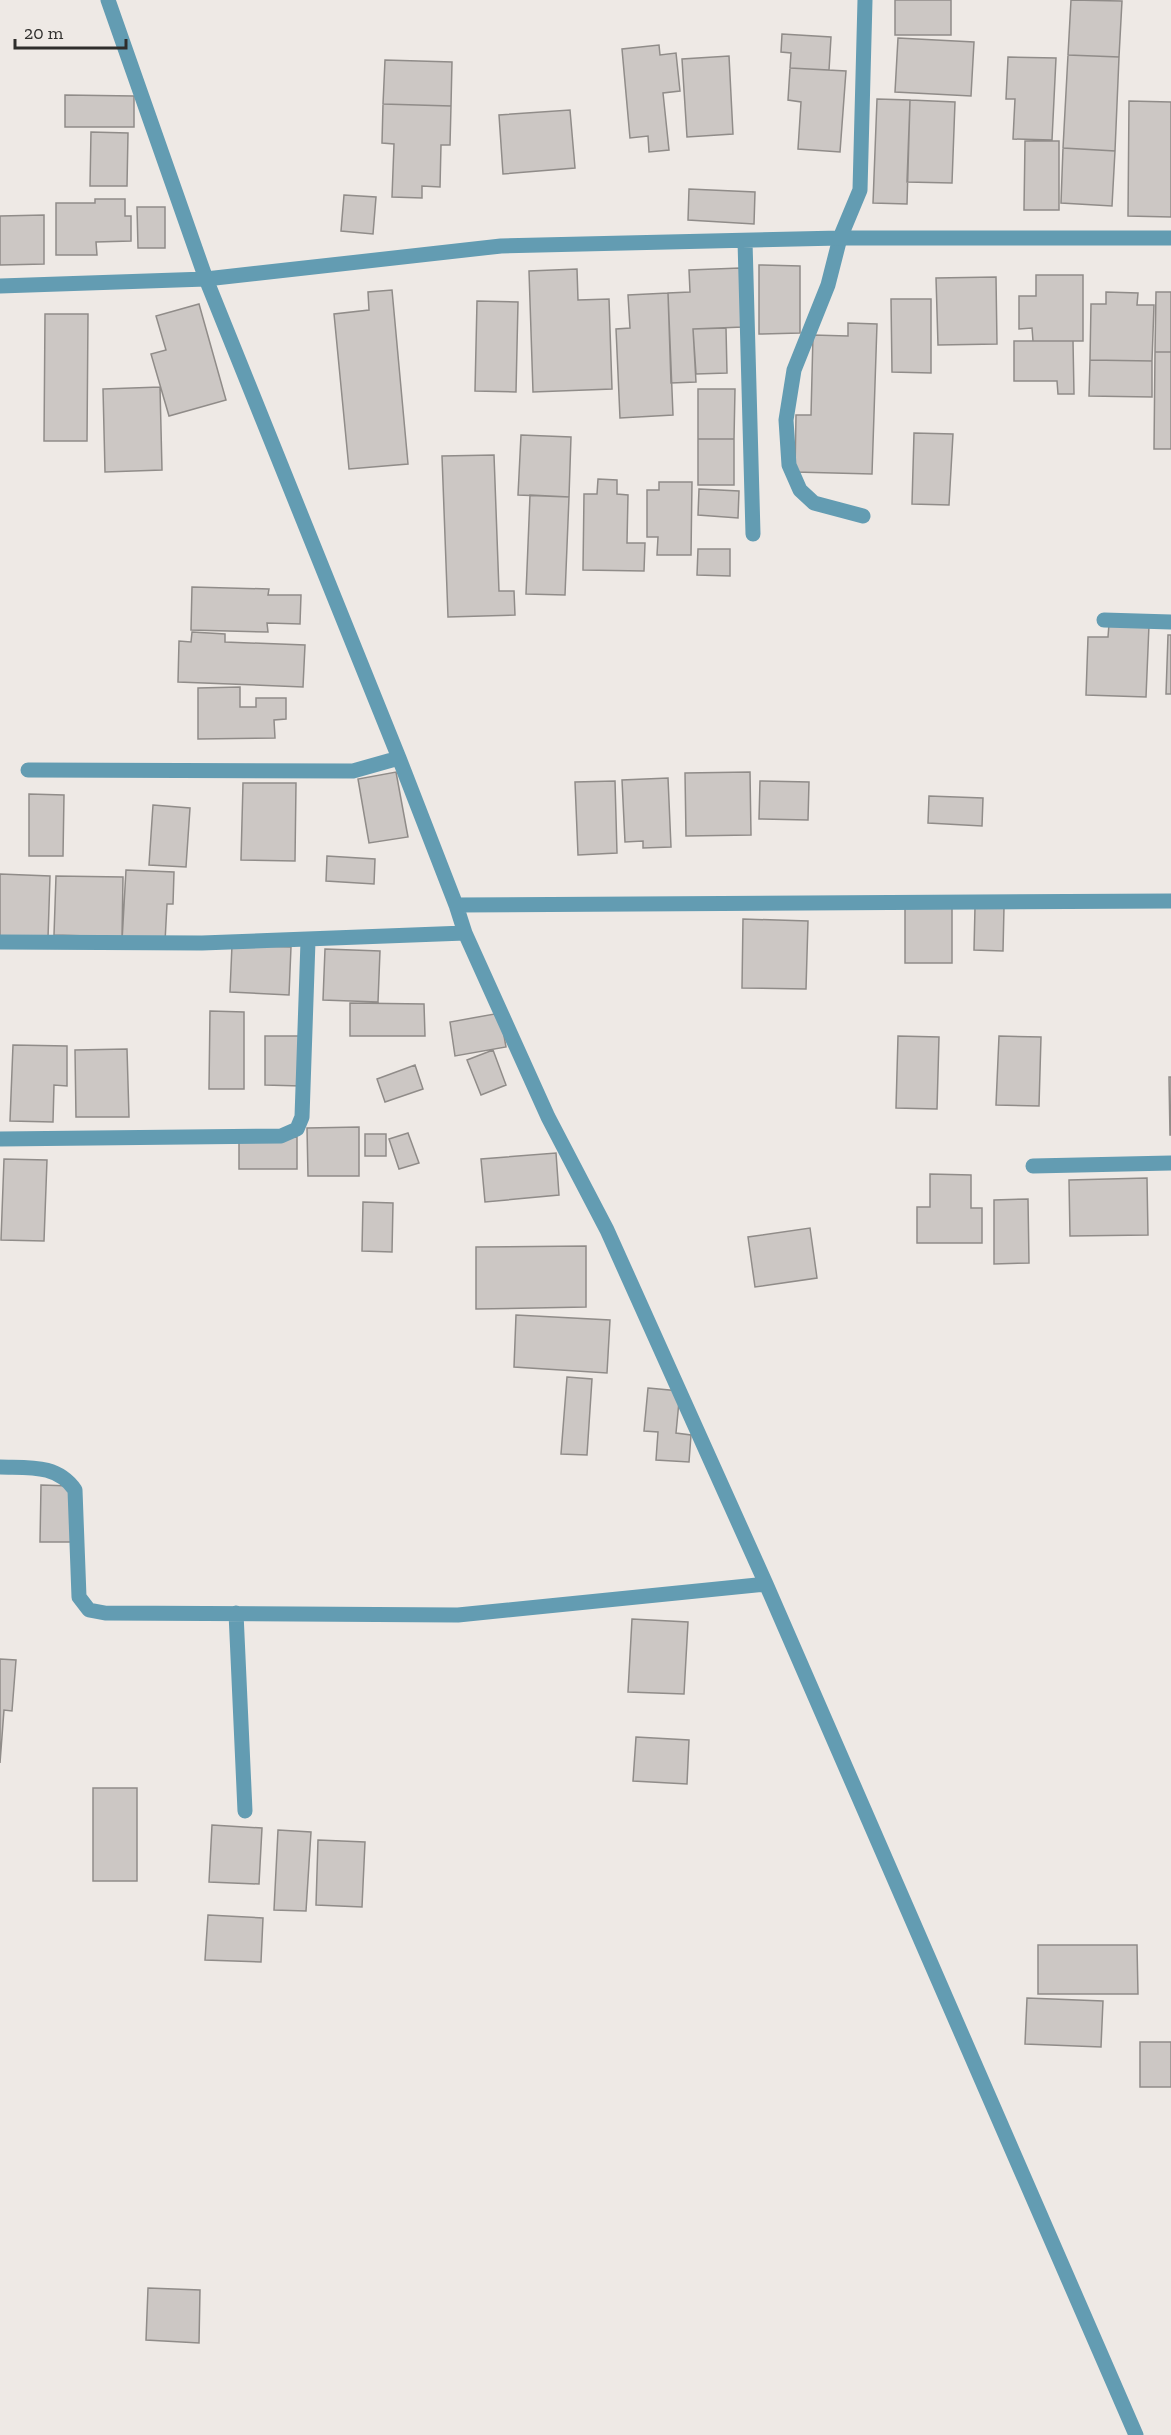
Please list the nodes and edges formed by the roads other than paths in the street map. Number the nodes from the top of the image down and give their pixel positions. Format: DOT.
graph roads {
  1 [pos="108,0"];
  2 [pos="865,0"];
  3 [pos="840,238"];
  4 [pos="1171,238"];
  5 [pos="745,241"];
  6 [pos="206,279"];
  7 [pos="0,286"];
  8 [pos="863,516"];
  9 [pos="753,534"];
  10 [pos="1104,620"];
  11 [pos="1171,622"];
  12 [pos="399,758"];
  13 [pos="28,770"];
  14 [pos="1171,901"];
  15 [pos="456,905"];
  16 [pos="465,933"];
  17 [pos="308,940"];
  18 [pos="0,942"];
  19 [pos="0,1139"];
  20 [pos="1171,1162"];
  21 [pos="1033,1166"];
  22 [pos="0,1467"];
  23 [pos="766,1584"];
  24 [pos="236,1613"];
  25 [pos="245,1811"];
  26 [pos="1136,2435"];
  1 -- 6 [label="street"];
  2 -- 3 [label="street"];
  3 -- 4 [label="street"];
  3 -- 5 [label="street"];
  3 -- 8 [label="street"];
  5 -- 6 [label="street"];
  5 -- 9 [label="street"];
  6 -- 7 [label="street"];
  6 -- 12 [label="street"];
  10 -- 11 [label="street"];
  12 -- 13 [label="street"];
  12 -- 15 [label="street"];
  14 -- 15 [label="street"];
  15 -- 16 [label="street"];
  16 -- 17 [label="street"];
  16 -- 23 [label="street"];
  17 -- 18 [label="street"];
  17 -- 19 [label="street"];
  20 -- 21 [label="street"];
  22 -- 24 [label="street"];
  23 -- 24 [label="street"];
  23 -- 26 [label="street"];
  24 -- 25 [label="street"];
}
